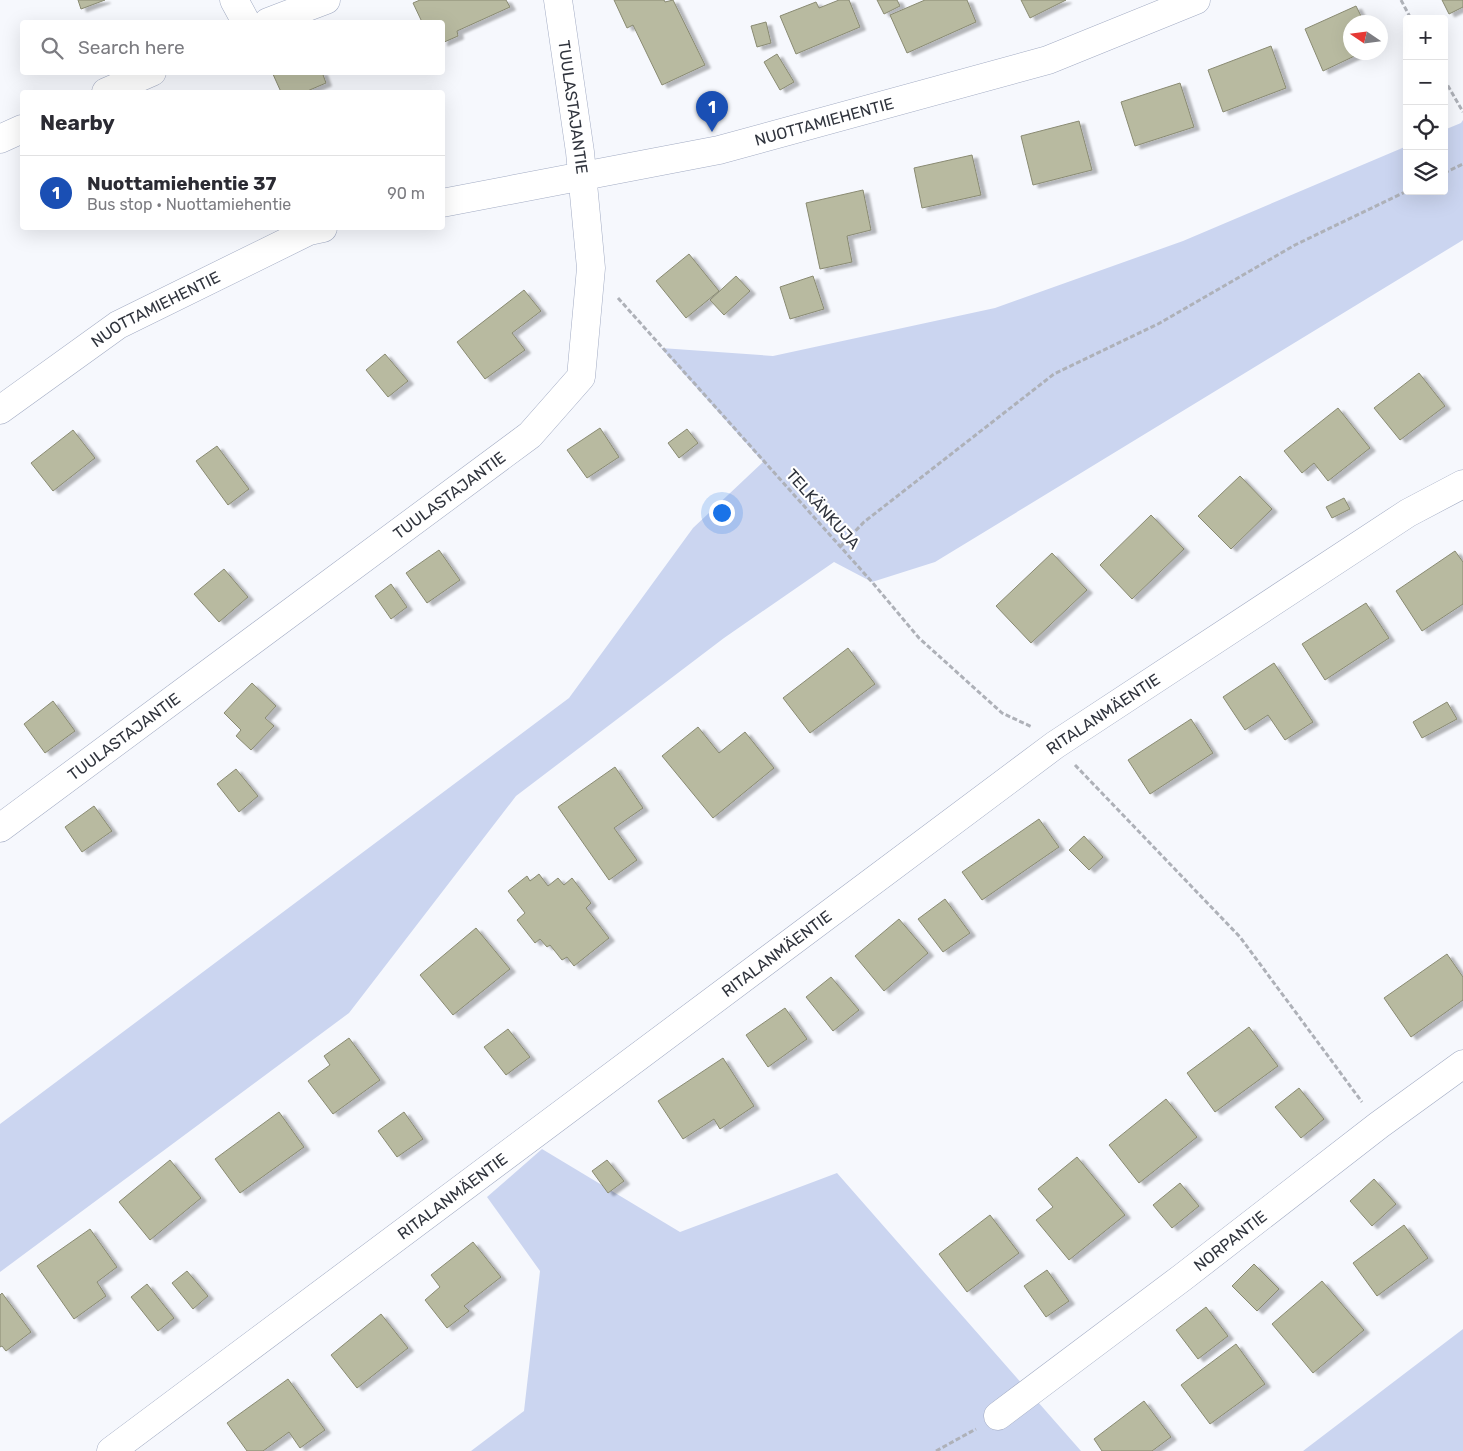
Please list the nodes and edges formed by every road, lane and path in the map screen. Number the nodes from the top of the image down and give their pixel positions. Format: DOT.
graph roads {
  1 [pos="234,0"];
  2 [pos="326,0"];
  3 [pos="558,0"];
  4 [pos="1196,0"];
  5 [pos="1401,0"];
  6 [pos="1409,15"];
  7 [pos="245,20"];
  8 [pos="273,20"];
  9 [pos="145,75"];
  10 [pos="1448,86"];
  11 [pos="111,90"];
  12 [pos="1463,112"];
  13 [pos="20,130"];
  14 [pos="0,139"];
  15 [pos="1463,164"];
  16 [pos="1448,171"];
  17 [pos="582,176"];
  18 [pos="1403,193"];
  19 [pos="445,202"];
  20 [pos="314,230"];
  21 [pos="590,268"];
  22 [pos="0,410"];
  23 [pos="1463,484"];
  24 [pos="840,547"];
  25 [pos="1055,745"];
  26 [pos="0,828"];
  27 [pos="1463,1064"];
  28 [pos="1379,1125"];
  29 [pos="998,1416"];
  30 [pos="111,1451"];
  31 [pos="936,1451"];
  1 -- 7 [label="street"];
  2 -- 8 [label="street"];
  3 -- 17 [label="street, TUULASTAJANTIE"];
  4 -- 17 [label="street, NUOTTAMIEHENTIE"];
  5 -- 6 [label="path"];
  9 -- 11 [label="street"];
  10 -- 12 [label="path"];
  13 -- 14 [label="street"];
  15 -- 16 [label="path"];
  17 -- 19 [label="street, NUOTTAMIEHENTIE"];
  17 -- 21 [label="street, TUULASTAJANTIE"];
  18 -- 24 [label="path"];
  20 -- 22 [label="street, NUOTTAMIEHENTIE"];
  21 -- 24 [label="path, TELKÄNKUJA"];
  21 -- 26 [label="street, TUULASTAJANTIE"];
  23 -- 25 [label="street, RITALANMÄENTIE"];
  24 -- 25 [label="path, TELKÄNKUJA"];
  25 -- 28 [label="path, TELKÄNKUJA"];
  25 -- 30 [label="street, RITALANMÄENTIE"];
  27 -- 28 [label="street, NORPANTIE"];
  28 -- 29 [label="street, NORPANTIE"];
  29 -- 31 [label="path"];
}
